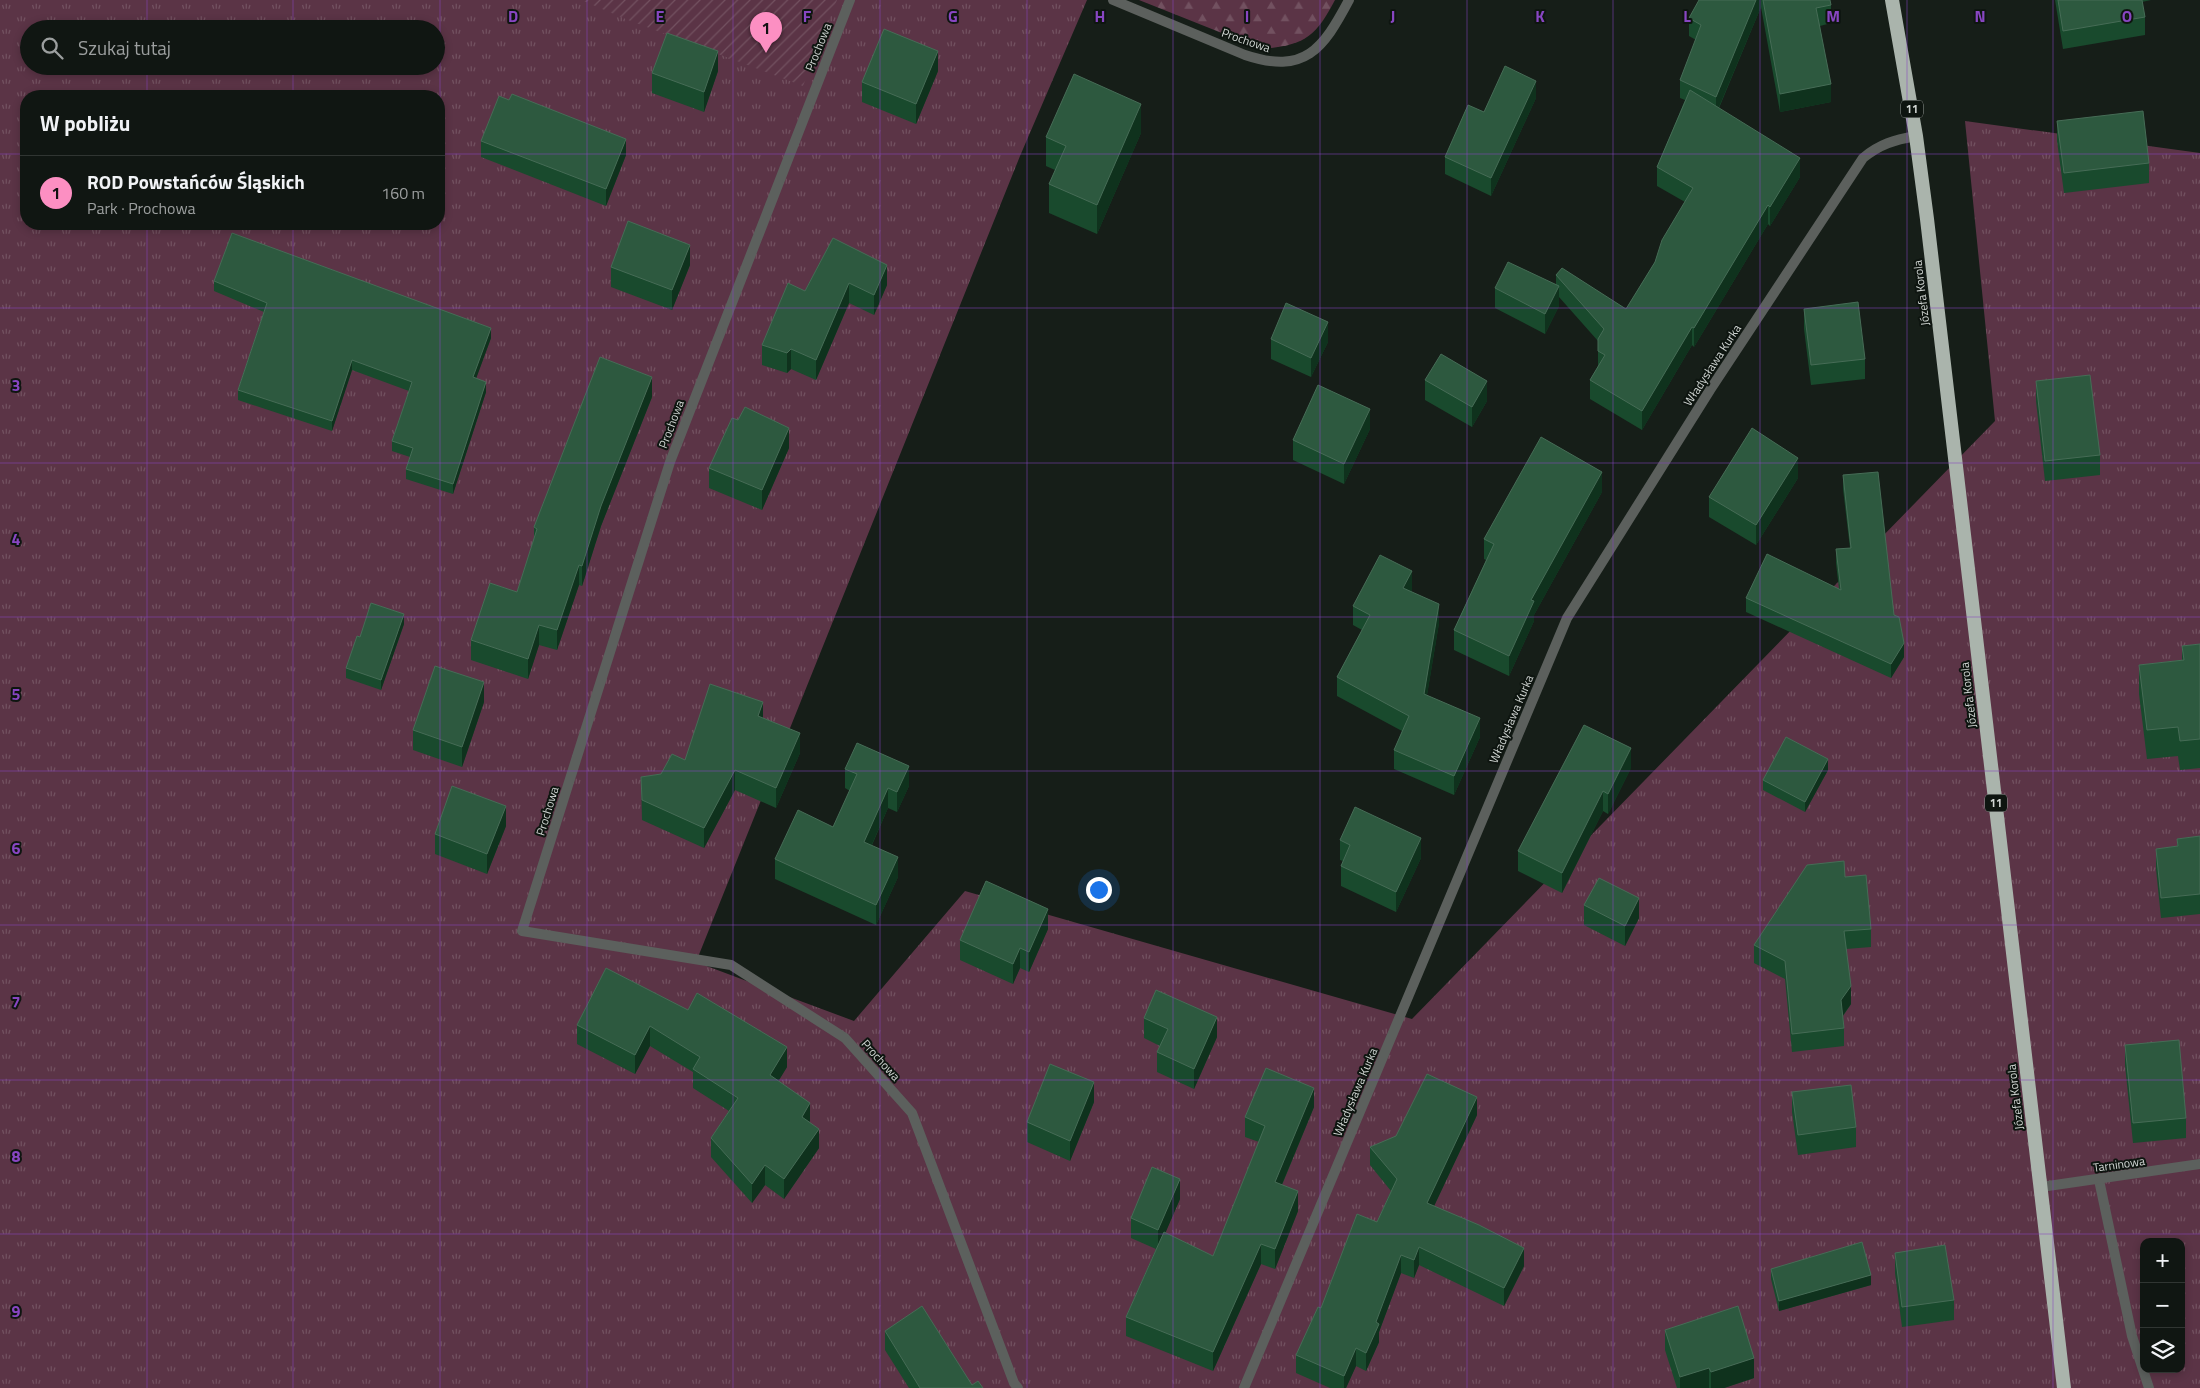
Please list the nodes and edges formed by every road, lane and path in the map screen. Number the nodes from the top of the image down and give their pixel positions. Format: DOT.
graph roads {
  1 [pos="850,0"];
  2 [pos="1113,0"];
  3 [pos="1349,0"];
  4 [pos="1892,0"];
  5 [pos="1916,136"];
  6 [pos="2200,1164"];
  7 [pos="2099,1180"];
  8 [pos="2041,1187"];
  9 [pos="1018,1388"];
  10 [pos="1244,1388"];
  11 [pos="2064,1388"];
  12 [pos="2149,1388"];
  1 -- 9 [label="street, Prochowa"];
  2 -- 3 [label="street, Prochowa"];
  4 -- 5 [label="highway, Józefa Korola / 11"];
  5 -- 8 [label="highway, Józefa Korola / 11"];
  5 -- 10 [label="street, Władysława Kurka"];
  6 -- 7 [label="street, Tarninowa"];
  7 -- 8 [label="street, Tarninowa"];
  7 -- 12 [label="street"];
  8 -- 11 [label="highway, Józefa Korola / 11"];
}
